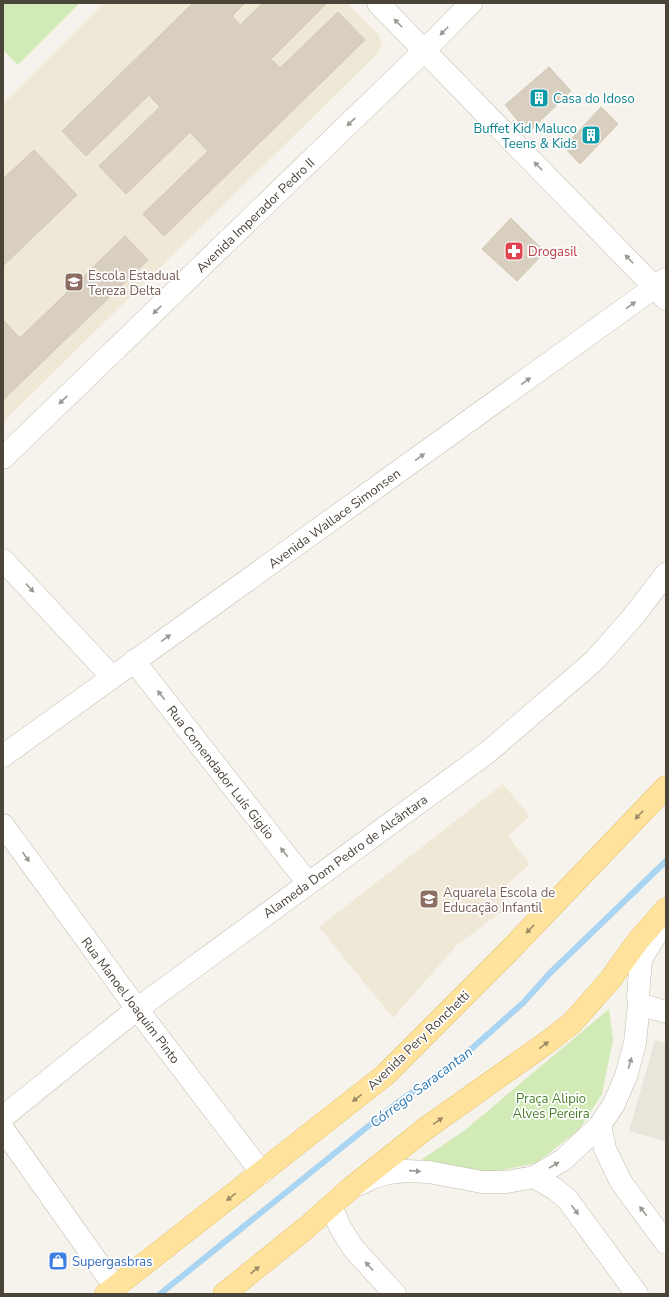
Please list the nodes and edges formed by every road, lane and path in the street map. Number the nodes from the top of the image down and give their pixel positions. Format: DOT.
graph roads {
  1 [pos="378,3"];
  2 [pos="471,3"];
  3 [pos="425,50"];
  4 [pos="663,288"];
  5 [pos="3,458"];
  6 [pos="3,560"];
  7 [pos="666,574"];
  8 [pos="134,661"];
  9 [pos="112,677"];
  10 [pos="3,756"];
  11 [pos="666,787"];
  12 [pos="3,825"];
  13 [pos="308,883"];
  14 [pos="666,909"];
  15 [pos="666,923"];
  16 [pos="639,1004"];
  17 [pos="137,1009"];
  18 [pos="666,1012"];
  19 [pos="3,1117"];
  20 [pos="600,1125"];
  21 [pos="3,1129"];
  22 [pos="262,1173"];
  23 [pos="534,1177"];
  24 [pos="351,1188"];
  25 [pos="331,1206"];
  26 [pos="666,1243"];
  27 [pos="111,1291"];
  28 [pos="224,1294"];
  29 [pos="396,1294"];
  30 [pos="637,1294"];
  3 -- 1 [label="street, one-way"];
  2 -- 3 [label="street, Avenida Imperador Pedro II, one-way"];
  4 -- 3 [label="street, one-way"];
  3 -- 5 [label="street, Avenida Imperador Pedro II, one-way"];
  8 -- 4 [label="street, Avenida Wallace Simonsen, one-way"];
  6 -- 9 [label="street, one-way"];
  7 -- 13 [label="street, Alameda Dom Pedro de Alcântara"];
  8 -- 9 [label="street, Avenida Wallace Simonsen"];
  13 -- 8 [label="street, Rua Comendador Luís Giglio, one-way"];
  9 -- 10 [label="street, Avenida Wallace Simonsen"];
  11 -- 22 [label="main road, Avenida Pery Ronchetti, one-way"];
  12 -- 17 [label="street, Rua Manoel Joaquim Pinto, one-way"];
  13 -- 17 [label="street, Alameda Dom Pedro de Alcântara"];
  24 -- 14 [label="main road, one-way"];
  15 -- 16 [label="street"];
  16 -- 18 [label="street"];
  20 -- 16 [label="street, one-way"];
  17 -- 19 [label="street, Alameda Dom Pedro de Alcântara"];
  17 -- 22 [label="street, Rua Manoel Joaquim Pinto"];
  23 -- 20 [label="street, one-way"];
  26 -- 20 [label="street, one-way"];
  21 -- 27 [label="street"];
  22 -- 27 [label="main road, Avenida Pery Ronchetti, one-way"];
  24 -- 23 [label="street, one-way"];
  23 -- 30 [label="street, one-way"];
  24 -- 25 [label="main road"];
  28 -- 25 [label="main road, one-way"];
  29 -- 25 [label="street, one-way"];
}
